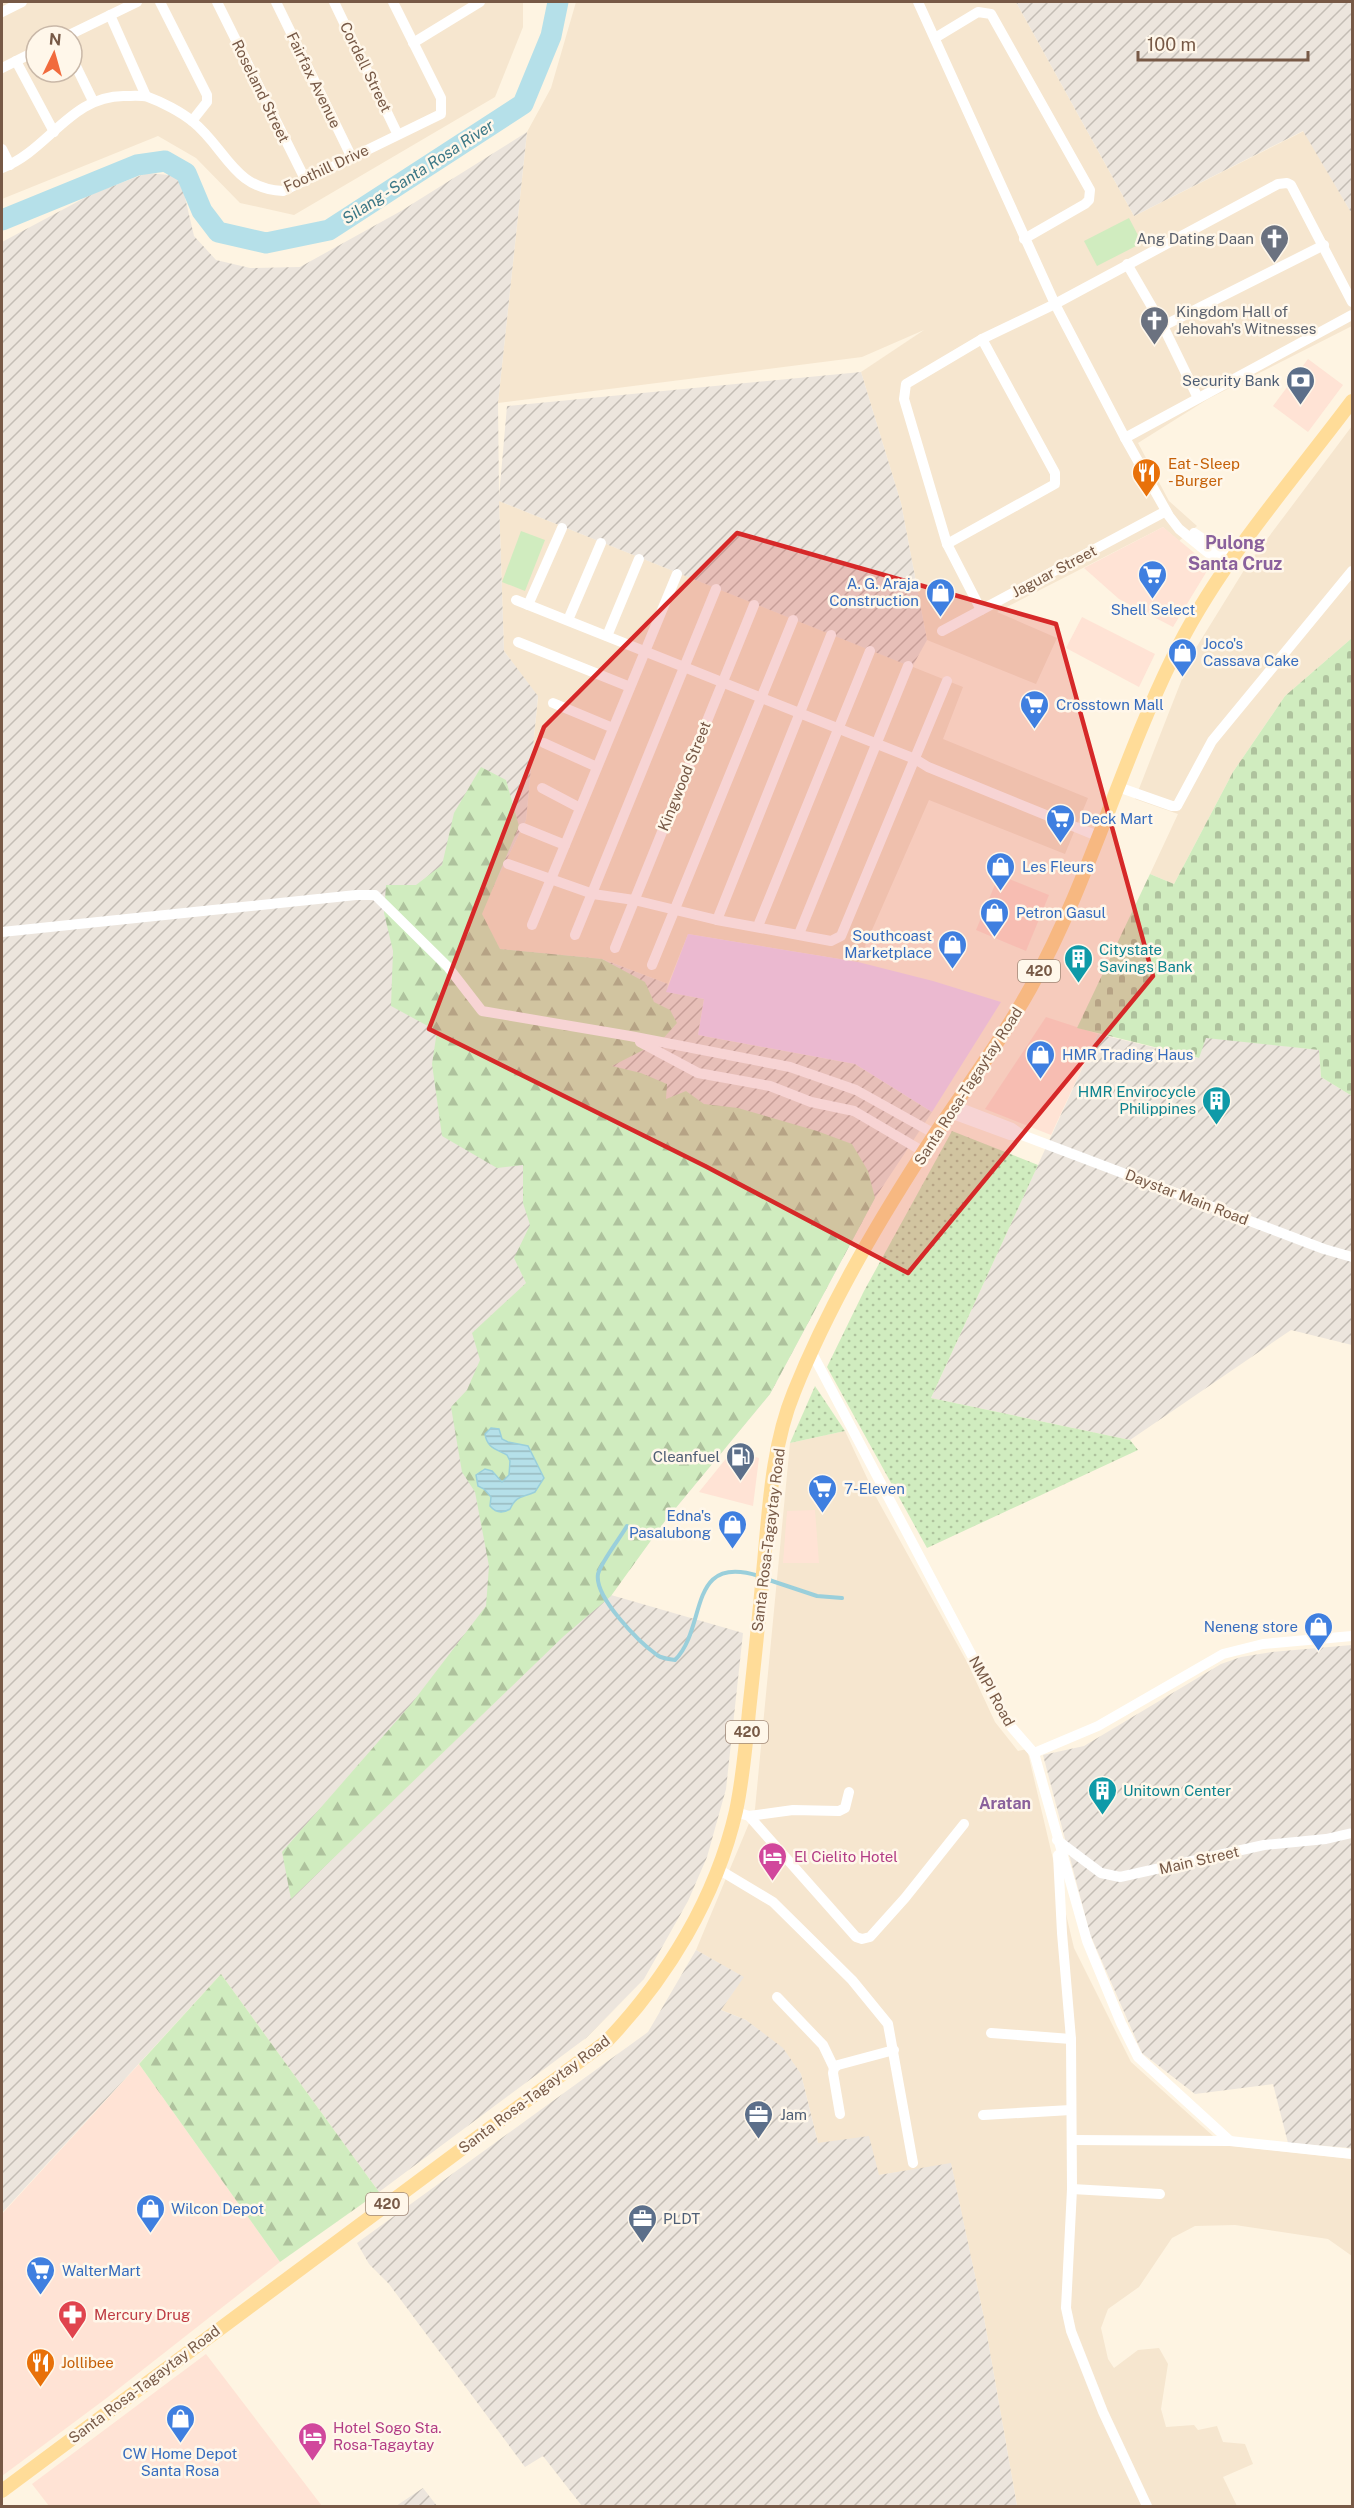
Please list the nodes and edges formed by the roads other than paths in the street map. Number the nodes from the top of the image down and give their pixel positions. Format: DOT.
graph roads {
  1 [pos="22,2"];
  2 [pos="137,2"];
  3 [pos="160,2"];
  4 [pos="217,2"];
  5 [pos="276,2"];
  6 [pos="334,2"];
  7 [pos="393,2"];
  8 [pos="480,2"];
  9 [pos="918,2"];
  10 [pos="2,12"];
  11 [pos="110,15"];
  12 [pos="84,28"];
  13 [pos="935,38"];
  14 [pos="413,43"];
  15 [pos="24,57"];
  16 [pos="16,61"];
  17 [pos="2,68"];
  18 [pos="84,82"];
  19 [pos="146,96"];
  20 [pos="93,101"];
  21 [pos="192,121"];
  22 [pos="54,132"];
  23 [pos="397,133"];
  24 [pos="2,149"];
  25 [pos="352,158"];
  26 [pos="6,167"];
  27 [pos="306,181"];
  28 [pos="1024,239"];
  29 [pos="1324,245"];
  30 [pos="1127,264"];
  31 [pos="1353,302"];
  32 [pos="1055,304"];
  33 [pos="1353,315"];
  34 [pos="1163,326"];
  35 [pos="982,339"];
  36 [pos="1198,398"];
  37 [pos="1353,401"];
  38 [pos="1125,438"];
  39 [pos="1166,511"];
  40 [pos="562,528"];
  41 [pos="601,543"];
  42 [pos="947,544"];
  43 [pos="639,559"];
  44 [pos="1230,564"];
  45 [pos="1353,571"];
  46 [pos="677,574"];
  47 [pos="716,589"];
  48 [pos="516,600"];
  49 [pos="754,604"];
  50 [pos="528,605"];
  51 [pos="981,610"];
  52 [pos="568,620"];
  53 [pos="793,620"];
  54 [pos="942,631"];
  55 [pos="831,635"];
  56 [pos="607,636"];
  57 [pos="518,642"];
  58 [pos="645,651"];
  59 [pos="870,651"];
  60 [pos="684,666"];
  61 [pos="908,666"];
  62 [pos="947,681"];
  63 [pos="722,682"];
  64 [pos="630,687"];
  65 [pos="761,697"];
  66 [pos="553,703"];
  67 [pos="800,713"];
  68 [pos="613,728"];
  69 [pos="838,728"];
  70 [pos="544,743"];
  71 [pos="876,743"];
  72 [pos="915,759"];
  73 [pos="597,767"];
  74 [pos="1118,787"];
  75 [pos="542,788"];
  76 [pos="580,808"];
  77 [pos="523,828"];
  78 [pos="1100,837"];
  79 [pos="565,845"];
  80 [pos="508,864"];
  81 [pos="552,880"];
  82 [pos="593,894"];
  83 [pos="634,900"];
  84 [pos="676,910"];
  85 [pos="717,920"];
  86 [pos="532,925"];
  87 [pos="758,926"];
  88 [pos="2,932"];
  89 [pos="800,934"];
  90 [pos="575,935"];
  91 [pos="615,948"];
  92 [pos="652,965"];
  93 [pos="630,1036"];
  94 [pos="952,1110"];
  95 [pos="935,1134"];
  96 [pos="924,1152"];
  97 [pos="1353,1257"];
  98 [pos="811,1351"];
  99 [pos="1353,1636"];
  100 [pos="1034,1753"];
  101 [pos="849,1792"];
  102 [pos="742,1814"];
  103 [pos="964,1824"];
  104 [pos="1353,1833"];
  105 [pos="1057,1840"];
  106 [pos="718,1869"];
  107 [pos="777,1997"];
  108 [pos="991,2032"];
  109 [pos="1071,2039"];
  110 [pos="894,2050"];
  111 [pos="834,2068"];
  112 [pos="1071,2110"];
  113 [pos="840,2114"];
  114 [pos="982,2115"];
  115 [pos="1072,2140"];
  116 [pos="1230,2141"];
  117 [pos="1353,2154"];
  118 [pos="913,2163"];
  119 [pos="1072,2189"];
  120 [pos="1160,2194"];
  121 [pos="2,2491"];
  122 [pos="1147,2506"];
  1 -- 10 [label="street"];
  2 -- 11 [label="street"];
  3 -- 21 [label="street"];
  4 -- 27 [label="street, Roseland Street"];
  5 -- 25 [label="street, Fairfax Avenue"];
  6 -- 23 [label="street, Cordell Street"];
  7 -- 14 [label="street"];
  8 -- 14 [label="street"];
  9 -- 13 [label="street"];
  11 -- 12 [label="street"];
  11 -- 19 [label="street"];
  13 -- 28 [label="street"];
  13 -- 28 [label="street"];
  14 -- 23 [label="street, Foothill Drive"];
  15 -- 16 [label="street"];
  16 -- 17 [label="street"];
  16 -- 22 [label="street"];
  18 -- 20 [label="street"];
  19 -- 20 [label="street, Foothill Drive"];
  19 -- 21 [label="street, Foothill Drive"];
  20 -- 22 [label="street, Foothill Drive"];
  21 -- 27 [label="street, Foothill Drive"];
  22 -- 26 [label="street, Foothill Drive"];
  23 -- 25 [label="street, Foothill Drive"];
  24 -- 26 [label="street"];
  25 -- 27 [label="street, Foothill Drive"];
  28 -- 32 [label="street"];
  29 -- 30 [label="street"];
  29 -- 31 [label="street"];
  29 -- 34 [label="street"];
  30 -- 32 [label="street"];
  30 -- 34 [label="street"];
  32 -- 35 [label="street"];
  32 -- 38 [label="street"];
  33 -- 36 [label="street"];
  34 -- 36 [label="street"];
  35 -- 42 [label="street"];
  35 -- 42 [label="street"];
  36 -- 38 [label="street"];
  37 -- 44 [label="main road, Santa Rosa-Tagaytay Road / 420"];
  38 -- 39 [label="street"];
  39 -- 44 [label="street"];
  39 -- 51 [label="street, Jaguar Street"];
  40 -- 50 [label="street"];
  41 -- 52 [label="street"];
  42 -- 51 [label="street"];
  43 -- 56 [label="street"];
  44 -- 74 [label="main road, Santa Rosa-Tagaytay Road / 420"];
  45 -- 74 [label="street"];
  46 -- 58 [label="street"];
  47 -- 60 [label="street"];
  48 -- 50 [label="street"];
  49 -- 63 [label="street, Kingwood Street"];
  50 -- 52 [label="street"];
  51 -- 54 [label="street, Jaguar Street"];
  52 -- 56 [label="street"];
  53 -- 65 [label="street"];
  55 -- 67 [label="street"];
  56 -- 58 [label="street"];
  57 -- 64 [label="street"];
  58 -- 60 [label="street"];
  58 -- 64 [label="street"];
  59 -- 69 [label="street"];
  60 -- 63 [label="street"];
  60 -- 82 [label="street"];
  61 -- 71 [label="street"];
  62 -- 72 [label="street"];
  63 -- 65 [label="street"];
  63 -- 83 [label="street, Kingwood Street"];
  64 -- 68 [label="street"];
  65 -- 67 [label="street"];
  65 -- 84 [label="street"];
  66 -- 68 [label="street"];
  67 -- 69 [label="street"];
  67 -- 85 [label="street"];
  68 -- 73 [label="street"];
  69 -- 71 [label="street"];
  69 -- 87 [label="street"];
  70 -- 73 [label="street"];
  71 -- 72 [label="street"];
  71 -- 89 [label="street"];
  72 -- 78 [label="street"];
  72 -- 89 [label="street"];
  73 -- 76 [label="street"];
  74 -- 78 [label="main road, Santa Rosa-Tagaytay Road / 420"];
  75 -- 76 [label="street"];
  76 -- 79 [label="street"];
  77 -- 79 [label="street"];
  78 -- 94 [label="main road, Santa Rosa-Tagaytay Road / 420"];
  79 -- 81 [label="street"];
  80 -- 81 [label="street"];
  81 -- 82 [label="street"];
  81 -- 86 [label="street"];
  82 -- 83 [label="street"];
  82 -- 90 [label="street"];
  83 -- 84 [label="street"];
  83 -- 91 [label="street, Kingwood Street"];
  84 -- 85 [label="street"];
  84 -- 92 [label="street"];
  85 -- 87 [label="street"];
  87 -- 89 [label="street"];
  88 -- 93 [label="street"];
  93 -- 95 [label="street"];
  93 -- 96 [label="street"];
  94 -- 95 [label="main road, Santa Rosa-Tagaytay Road / 420"];
  94 -- 97 [label="street, Daystar Main Road"];
  95 -- 96 [label="main road, Santa Rosa-Tagaytay Road / 420"];
  96 -- 98 [label="main road, Santa Rosa-Tagaytay Road / 420"];
  98 -- 100 [label="street, NMPI Road"];
  98 -- 102 [label="main road, Santa Rosa-Tagaytay Road / 420"];
  99 -- 100 [label="street"];
  100 -- 105 [label="street"];
  101 -- 102 [label="street"];
  102 -- 103 [label="street"];
  102 -- 106 [label="main road, Santa Rosa-Tagaytay Road / 420"];
  104 -- 105 [label="street, Main Street"];
  105 -- 109 [label="street"];
  105 -- 116 [label="street"];
  106 -- 110 [label="street"];
  106 -- 121 [label="main road, Santa Rosa-Tagaytay Road / 420"];
  107 -- 111 [label="street"];
  108 -- 109 [label="street"];
  109 -- 112 [label="street"];
  110 -- 111 [label="street"];
  110 -- 118 [label="street"];
  111 -- 113 [label="street"];
  112 -- 114 [label="street"];
  112 -- 115 [label="street"];
  115 -- 116 [label="street"];
  115 -- 119 [label="street"];
  116 -- 117 [label="street"];
  119 -- 120 [label="street"];
  119 -- 122 [label="street"];
}
